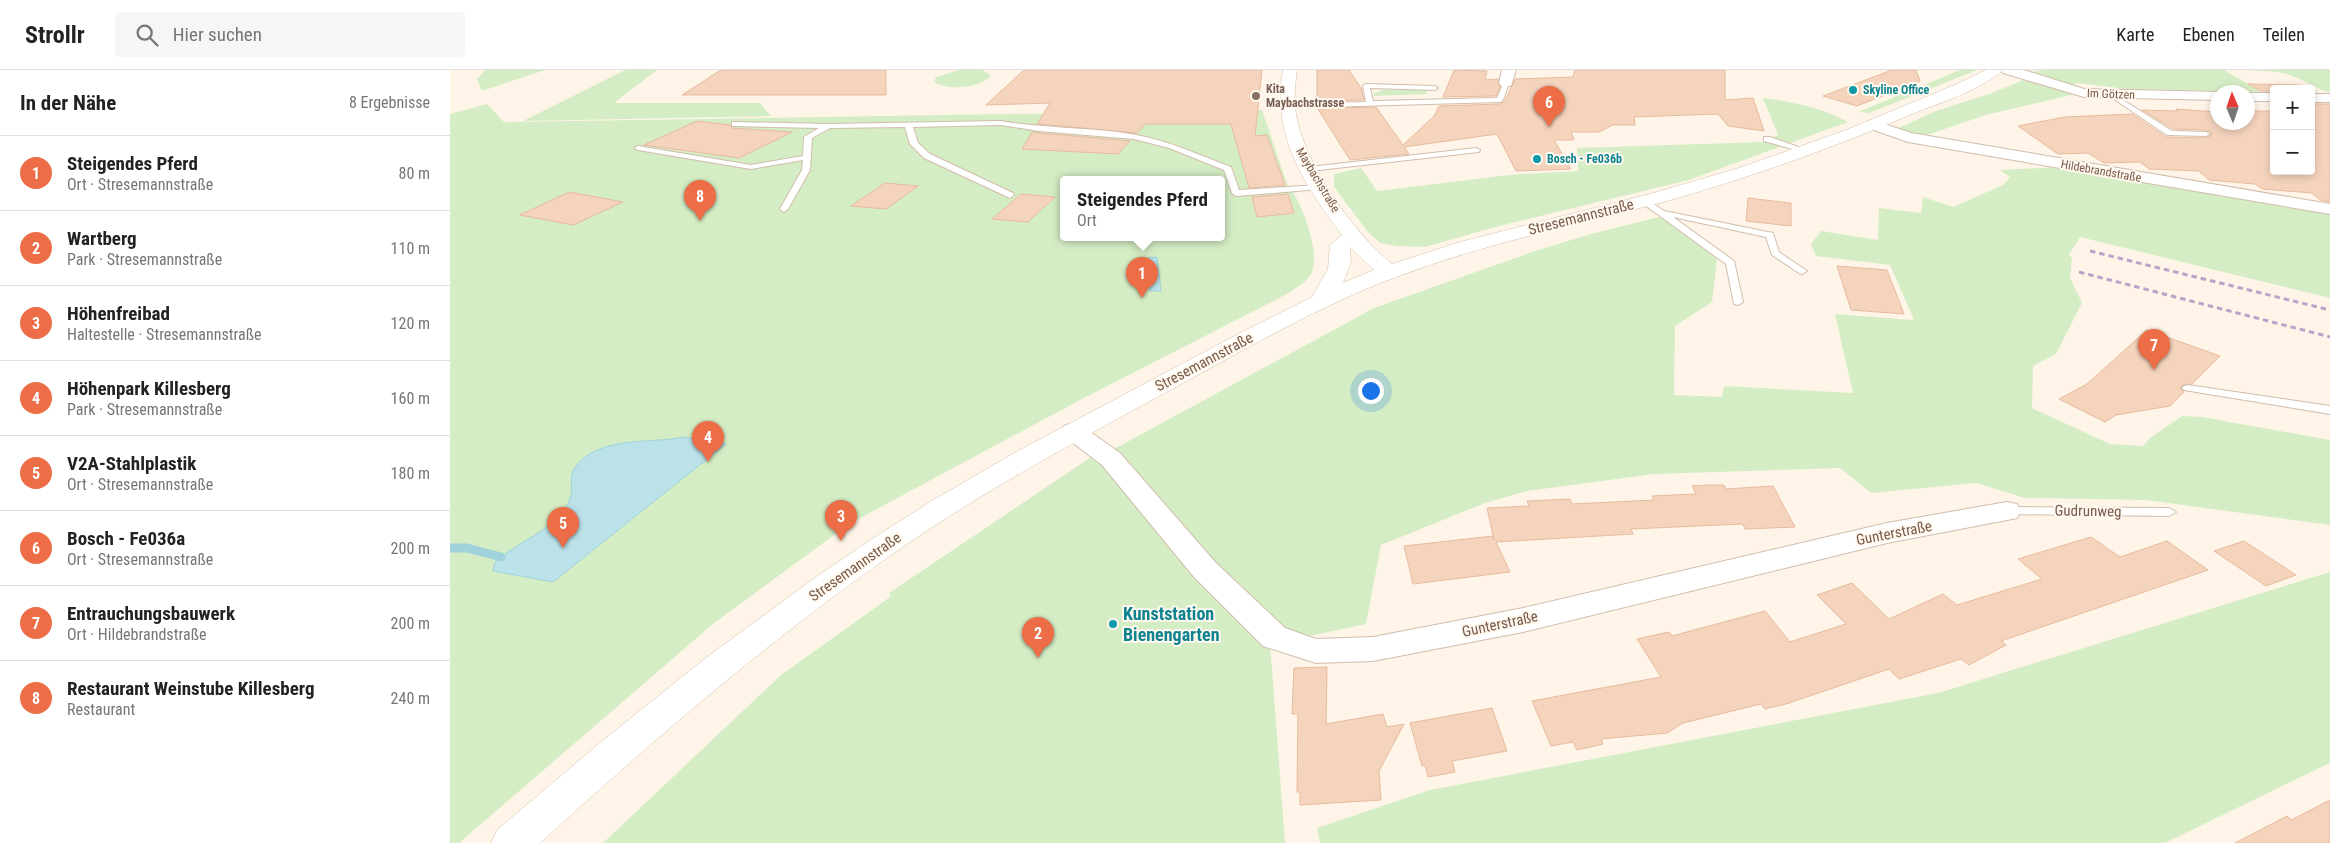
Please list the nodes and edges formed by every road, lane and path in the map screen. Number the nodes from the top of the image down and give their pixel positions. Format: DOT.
graph roads {
  1 [pos="1290,70"];
  2 [pos="1996,70"];
  3 [pos="2008,70"];
  4 [pos="1507,76"];
  5 [pos="1435,88"];
  6 [pos="2110,94"];
  7 [pos="2210,96"];
  8 [pos="2255,97"];
  9 [pos="2270,97"];
  10 [pos="2315,98"];
  11 [pos="2330,98"];
  12 [pos="1370,104"];
  13 [pos="1287,106"];
  14 [pos="735,124"];
  15 [pos="908,124"];
  16 [pos="1873,125"];
  17 [pos="830,126"];
  18 [pos="2206,134"];
  19 [pos="1767,139"];
  20 [pos="638,148"];
  21 [pos="1476,150"];
  22 [pos="1806,151"];
  23 [pos="807,157"];
  24 [pos="1310,169"];
  25 [pos="1320,187"];
  26 [pos="1010,195"];
  27 [pos="1645,200"];
  28 [pos="784,209"];
  29 [pos="2330,210"];
  30 [pos="1665,213"];
  31 [pos="1353,236"];
  32 [pos="1447,253"];
  33 [pos="1802,271"];
  34 [pos="1389,272"];
  35 [pos="1738,302"];
  36 [pos="1319,303"];
  37 [pos="2188,388"];
  38 [pos="2330,410"];
  39 [pos="1073,431"];
  40 [pos="2006,510"];
  41 [pos="2169,512"];
  42 [pos="511,843"];
  1 -- 13 [label="main road, Maybachstraße"];
  2 -- 16 [label="main road, Stresemannstraße"];
  3 -- 6 [label="street, Im Götzen"];
  4 -- 12 [label="lane"];
  5 -- 12 [label="lane"];
  6 -- 7 [label="street, Im Götzen"];
  6 -- 18 [label="lane"];
  8 -- 9 [label="street"];
  10 -- 11 [label="street"];
  12 -- 13 [label="lane"];
  13 -- 24 [label="main road, Maybachstraße"];
  14 -- 17 [label="lane"];
  15 -- 17 [label="lane"];
  15 -- 25 [label="lane"];
  15 -- 26 [label="lane"];
  16 -- 22 [label="main road, Stresemannstraße"];
  16 -- 29 [label="street, Hildebrandstraße"];
  17 -- 23 [label="lane"];
  19 -- 22 [label="lane"];
  20 -- 23 [label="lane"];
  21 -- 24 [label="lane"];
  22 -- 27 [label="main road, Stresemannstraße"];
  23 -- 28 [label="lane"];
  24 -- 25 [label="main road, Maybachstraße"];
  25 -- 31 [label="main road, Maybachstraße"];
  27 -- 30 [label="lane"];
  27 -- 32 [label="main road, Stresemannstraße"];
  30 -- 33 [label="lane"];
  30 -- 35 [label="lane"];
  31 -- 32 [label="main road"];
  31 -- 34 [label="main road, Maybachstraße"];
  31 -- 36 [label="main road"];
  32 -- 34 [label="main road, Stresemannstraße"];
  34 -- 36 [label="main road, Stresemannstraße"];
  36 -- 39 [label="main road, Stresemannstraße"];
  37 -- 38 [label="lane"];
  39 -- 40 [label="street, Gunterstraße"];
  39 -- 42 [label="main road, Stresemannstraße"];
  40 -- 41 [label="lane, Gudrunweg"];
}
